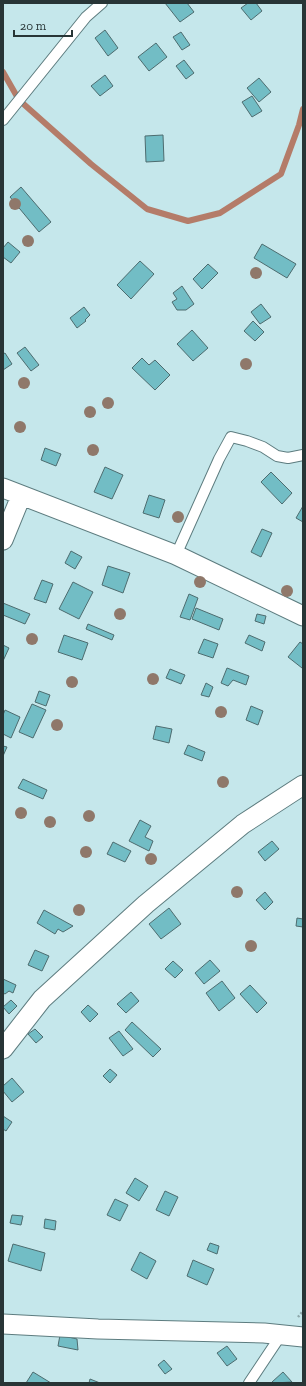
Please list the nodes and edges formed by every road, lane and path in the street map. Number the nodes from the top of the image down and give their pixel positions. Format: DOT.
graph roads {
  1 [pos="102,3"];
  2 [pos="3,120"];
  3 [pos="303,455"];
  4 [pos="3,488"];
  5 [pos="21,496"];
  6 [pos="3,540"];
  7 [pos="176,555"];
  8 [pos="303,616"];
  9 [pos="303,786"];
  10 [pos="3,1049"];
  11 [pos="3,1324"];
  12 [pos="281,1335"];
  13 [pos="303,1337"];
  14 [pos="249,1383"];
  1 -- 2 [label="lane"];
  3 -- 7 [label="lane"];
  4 -- 5 [label="street"];
  5 -- 6 [label="street"];
  5 -- 7 [label="street"];
  7 -- 8 [label="street"];
  9 -- 10 [label="street"];
  11 -- 12 [label="street"];
  12 -- 13 [label="street"];
  12 -- 14 [label="lane"];
}
